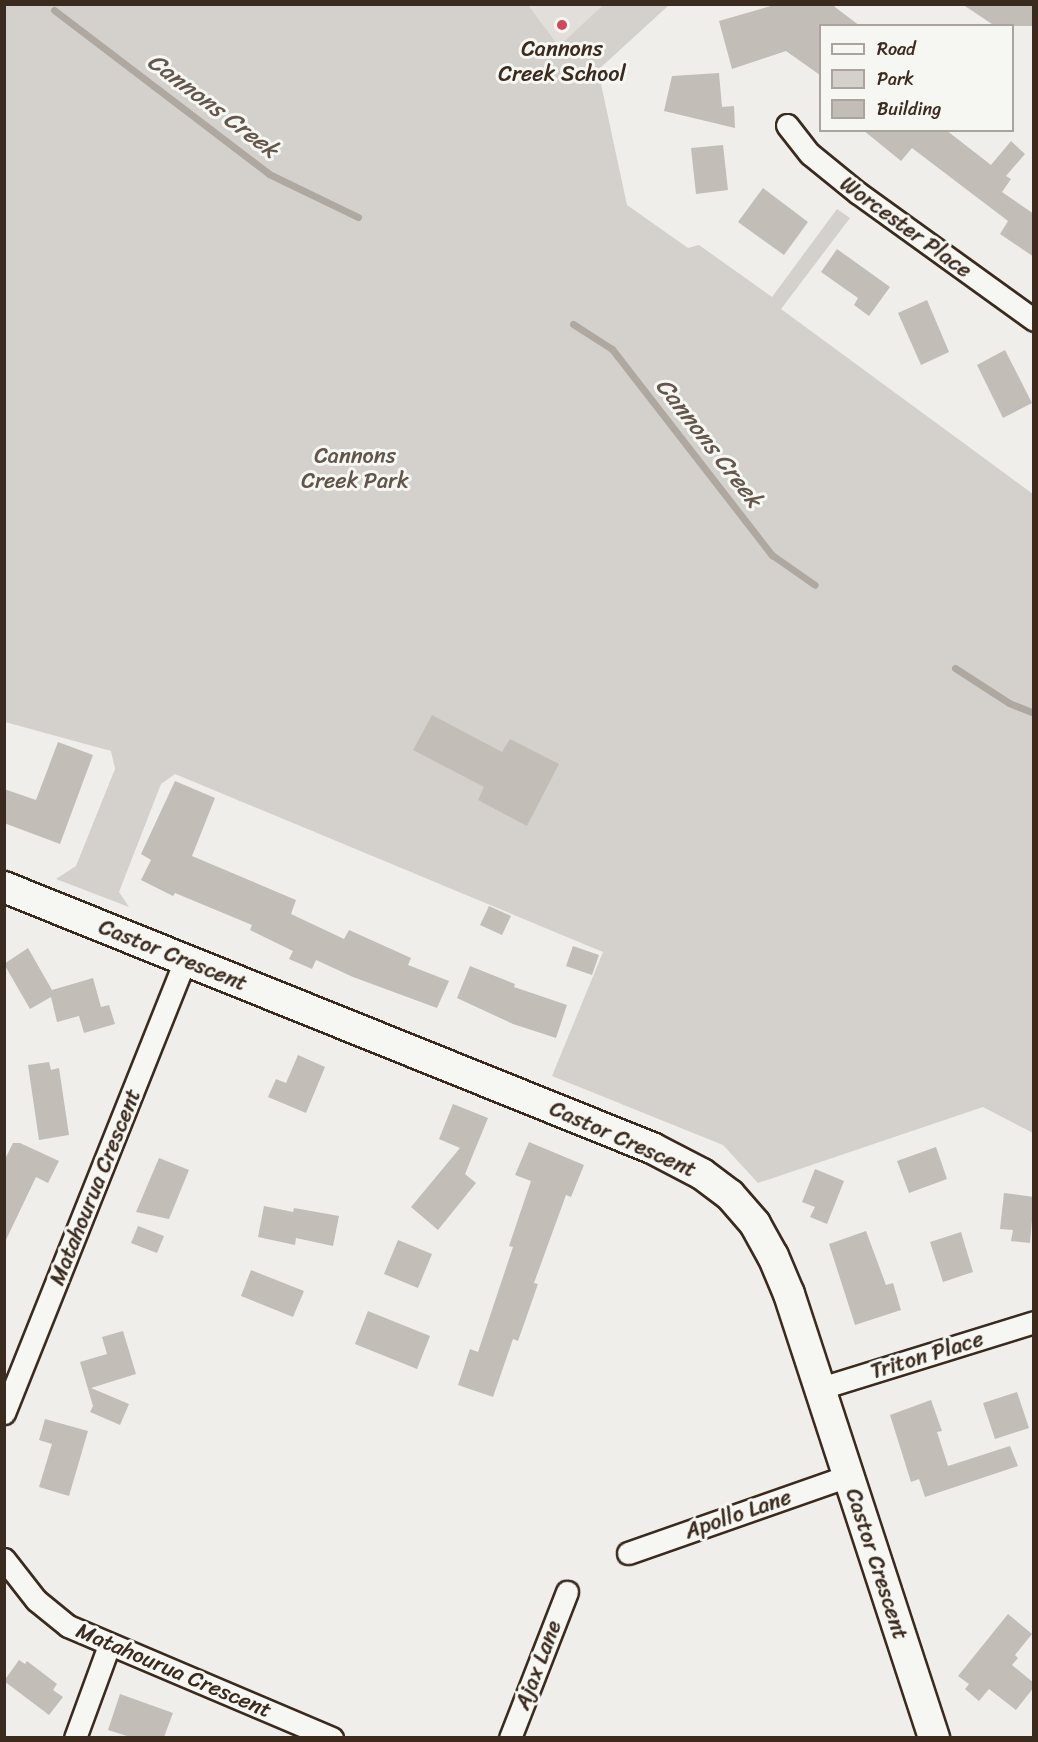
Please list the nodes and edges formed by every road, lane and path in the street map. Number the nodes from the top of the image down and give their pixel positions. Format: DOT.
graph roads {
  1 [pos="787,125"];
  2 [pos="1034,320"];
  3 [pos="4,887"];
  4 [pos="185,960"];
  5 [pos="1034,1322"];
  6 [pos="820,1388"];
  7 [pos="4,1413"];
  8 [pos="848,1476"];
  9 [pos="628,1553"];
  10 [pos="4,1559"];
  11 [pos="567,1592"];
  12 [pos="109,1645"];
  13 [pos="75,1737"];
  14 [pos="332,1737"];
  15 [pos="510,1737"];
  16 [pos="934,1737"];
  1 -- 2 [label="street, Worcester Place"];
  3 -- 4 [label="street, Castor Crescent"];
  4 -- 6 [label="street, Castor Crescent"];
  4 -- 7 [label="street, Matahourua Crescent"];
  5 -- 6 [label="street, Triton Place"];
  6 -- 8 [label="street, Castor Crescent"];
  8 -- 9 [label="street, Apollo Lane"];
  8 -- 16 [label="street, Castor Crescent"];
  10 -- 12 [label="street, Matahourua Crescent"];
  11 -- 15 [label="street, Ajax Lane"];
  12 -- 13 [label="street"];
  12 -- 14 [label="street, Matahourua Crescent"];
}
